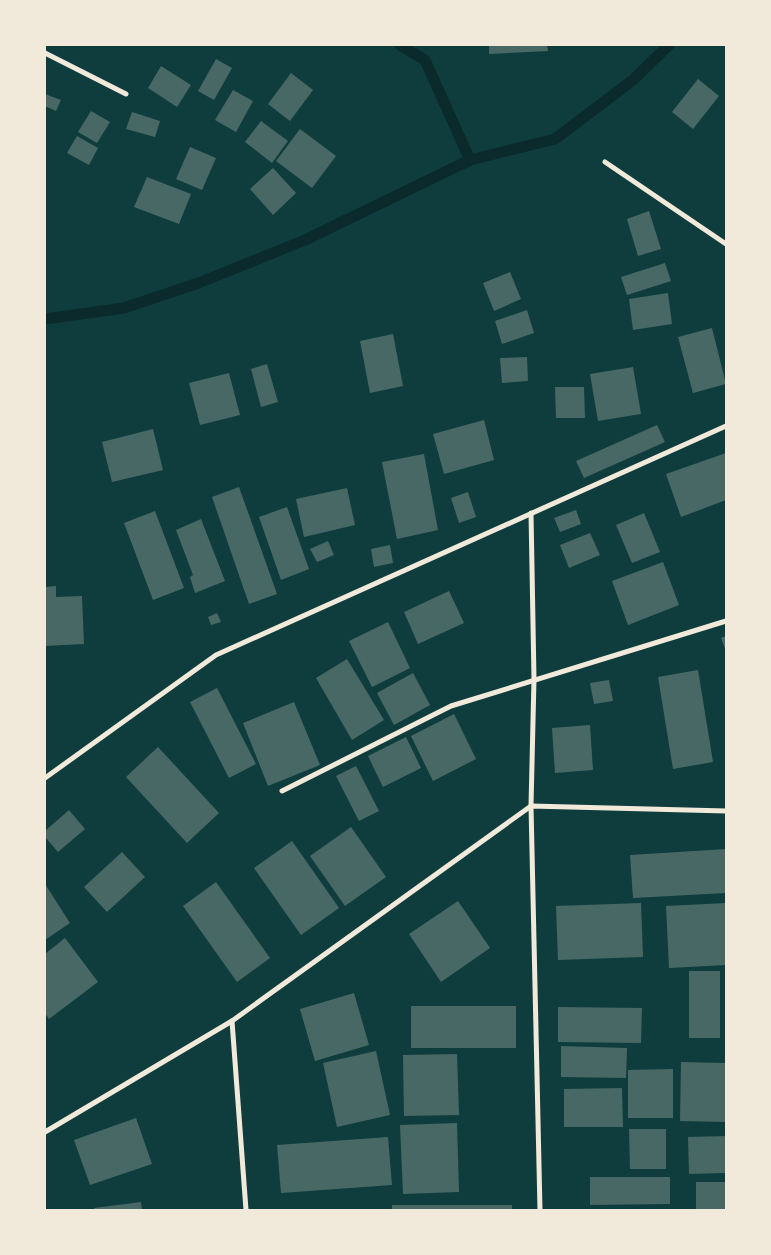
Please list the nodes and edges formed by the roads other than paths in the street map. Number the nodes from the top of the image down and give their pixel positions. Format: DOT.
graph roads {
  1 [pos="45,53"];
  2 [pos="126,94"];
  3 [pos="605,162"];
  4 [pos="726,244"];
  5 [pos="726,426"];
  6 [pos="531,514"];
  7 [pos="726,621"];
  8 [pos="534,679"];
  9 [pos="45,778"];
  10 [pos="282,791"];
  11 [pos="531,806"];
  12 [pos="726,811"];
  13 [pos="232,1020"];
  14 [pos="45,1132"];
  15 [pos="246,1210"];
  16 [pos="540,1210"];
  1 -- 2 [label="street"];
  3 -- 4 [label="street"];
  5 -- 6 [label="street"];
  6 -- 8 [label="street"];
  6 -- 9 [label="street"];
  7 -- 8 [label="street"];
  8 -- 10 [label="street"];
  8 -- 11 [label="street"];
  11 -- 12 [label="street"];
  11 -- 13 [label="street"];
  11 -- 16 [label="street"];
  13 -- 14 [label="street"];
  13 -- 15 [label="street"];
}
